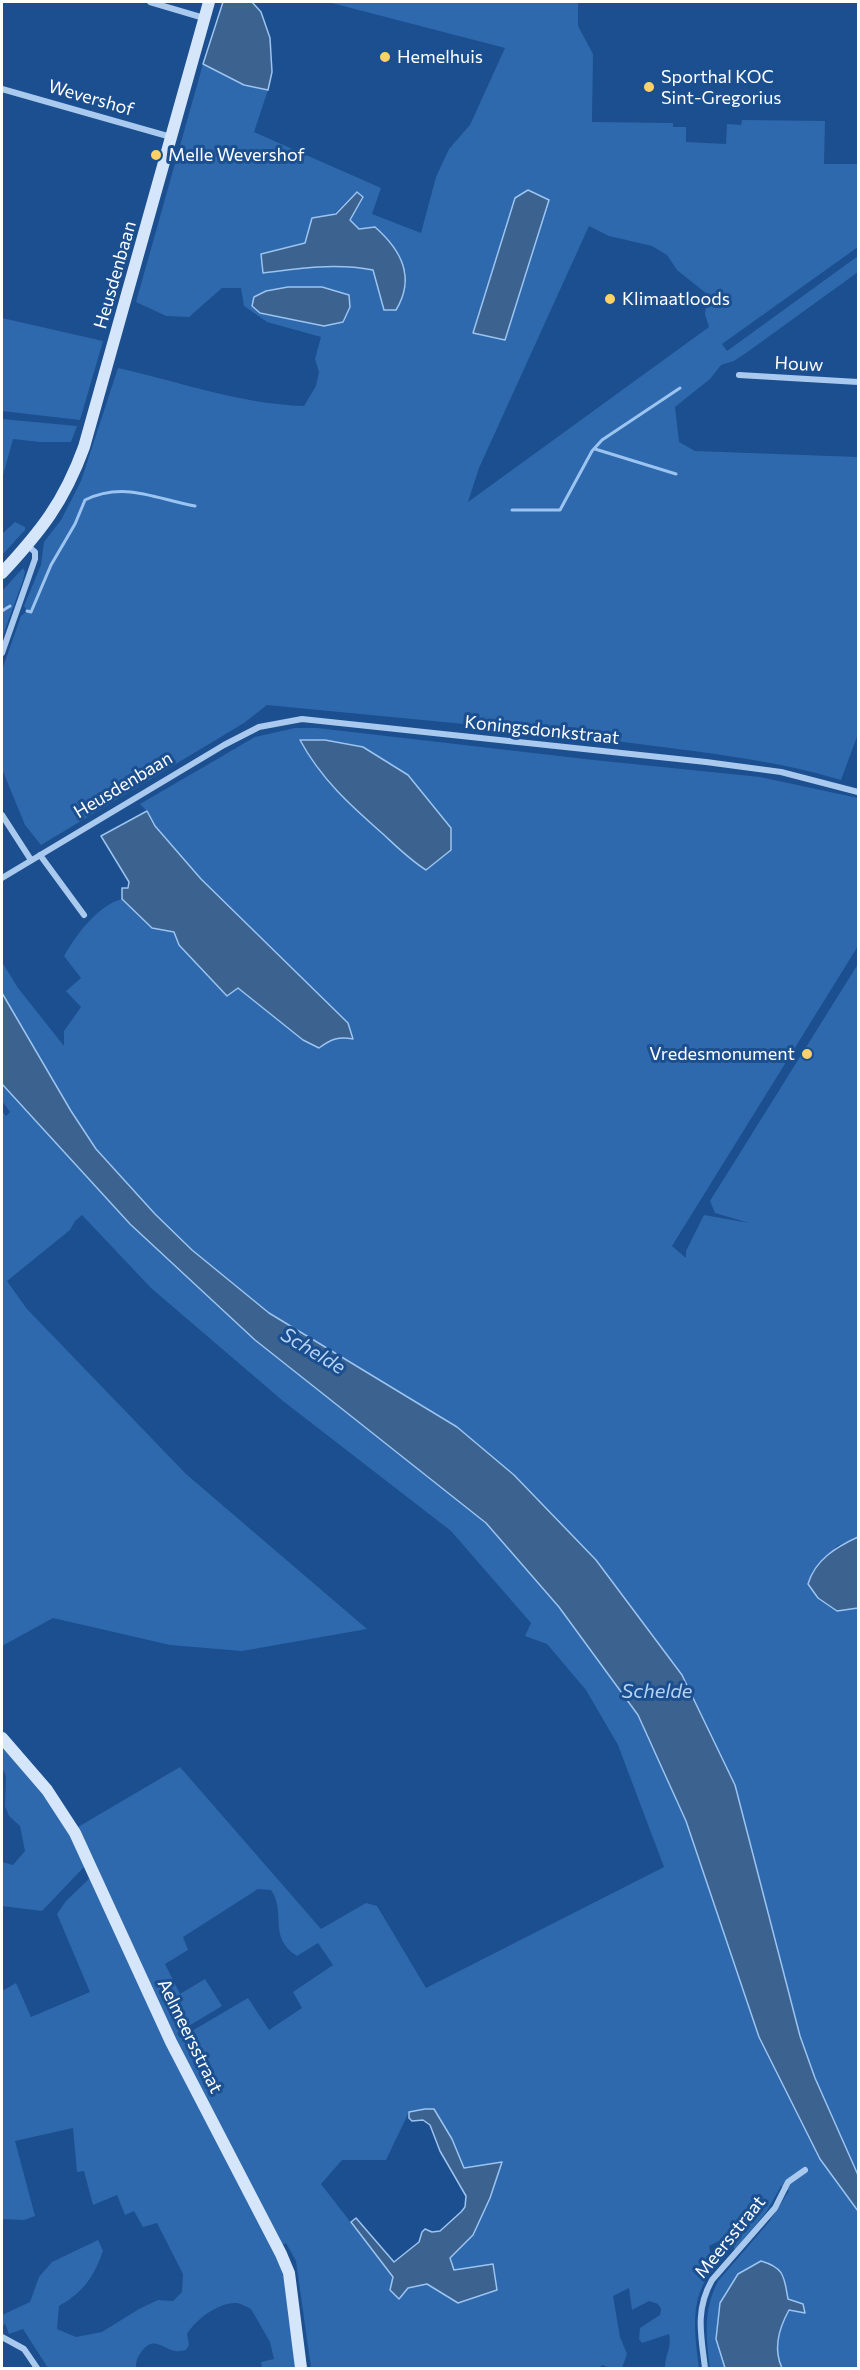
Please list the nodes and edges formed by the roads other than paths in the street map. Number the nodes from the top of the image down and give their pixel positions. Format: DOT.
graph roads {
  1 [pos="150,2"];
  2 [pos="209,2"];
  3 [pos="204,18"];
  4 [pos="2,89"];
  5 [pos="171,137"];
  6 [pos="739,375"];
  7 [pos="858,382"];
  8 [pos="28,546"];
  9 [pos="2,573"];
  10 [pos="2,653"];
  11 [pos="224,746"];
  12 [pos="858,792"];
  13 [pos="2,815"];
  14 [pos="40,855"];
  15 [pos="31,860"];
  16 [pos="2,878"];
  17 [pos="84,915"];
  18 [pos="2,1738"];
  19 [pos="805,2170"];
  20 [pos="2,2337"];
  21 [pos="37,2368"];
  22 [pos="302,2368"];
  23 [pos="705,2368"];
  1 -- 3 [label="street"];
  2 -- 3 [label="street, Heusdenbaan"];
  3 -- 5 [label="street, Heusdenbaan"];
  4 -- 5 [label="street, Wevershof"];
  5 -- 8 [label="street, Heusdenbaan"];
  6 -- 7 [label="street, Houw"];
  8 -- 9 [label="street, Heusdenbaan"];
  8 -- 10 [label="street"];
  11 -- 12 [label="street, Koningsdonkstraat"];
  11 -- 14 [label="street, Heusdenbaan"];
  13 -- 15 [label="street"];
  14 -- 15 [label="street, Heusdenbaan"];
  14 -- 17 [label="street"];
  15 -- 16 [label="street, Heusdenbaan"];
  18 -- 22 [label="street, Aelmeersstraat"];
  19 -- 23 [label="street, Meersstraat"];
  20 -- 21 [label="street"];
}
